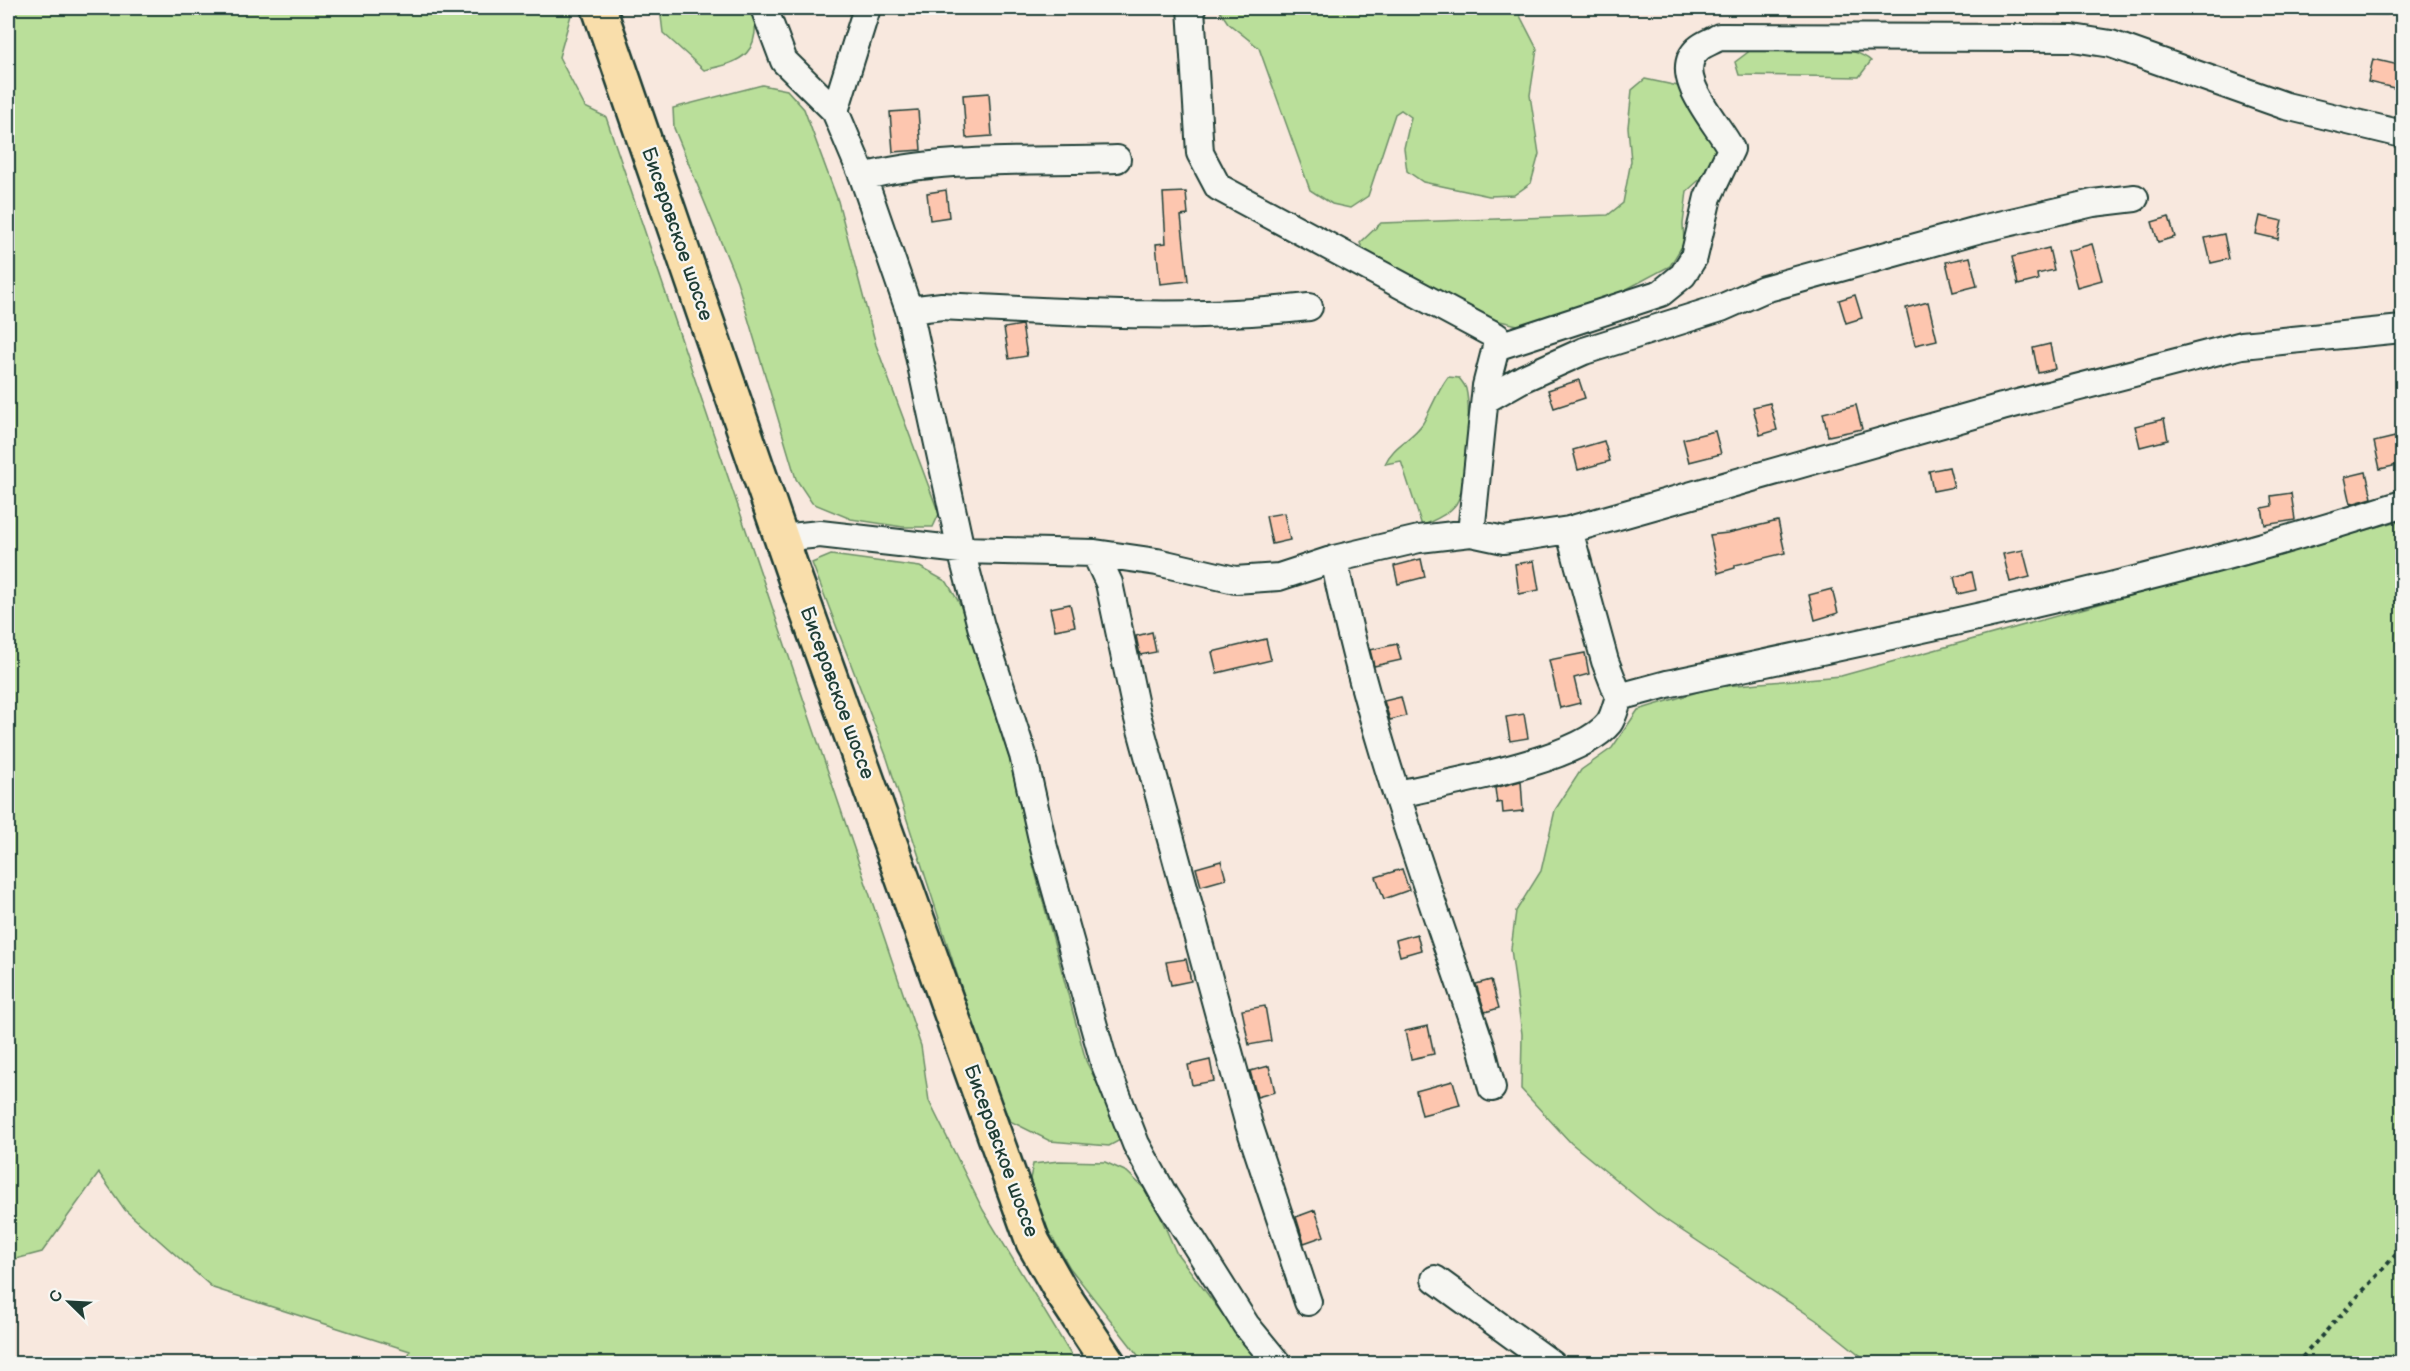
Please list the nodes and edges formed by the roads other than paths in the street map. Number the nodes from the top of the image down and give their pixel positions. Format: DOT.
graph roads {
  1 [pos="599,8"];
  2 [pos="764,8"];
  3 [pos="867,8"];
  4 [pos="1191,8"];
  5 [pos="834,111"];
  6 [pos="2403,134"];
  7 [pos="1117,159"];
  8 [pos="863,177"];
  9 [pos="2135,198"];
  10 [pos="1309,307"];
  11 [pos="909,310"];
  12 [pos="2403,329"];
  13 [pos="1496,347"];
  14 [pos="1485,400"];
  15 [pos="2403,504"];
  16 [pos="1569,530"];
  17 [pos="1471,533"];
  18 [pos="782,538"];
  19 [pos="962,550"];
  20 [pos="1095,553"];
  21 [pos="1334,559"];
  22 [pos="1619,697"];
  23 [pos="1398,794"];
  24 [pos="1492,1088"];
  25 [pos="1434,1279"];
  26 [pos="1308,1302"];
  27 [pos="1109,1364"];
  28 [pos="1278,1364"];
  29 [pos="1552,1364"];
  1 -- 18 [label="main road, Бисеровское шоссе"];
  2 -- 5 [label="street"];
  3 -- 5 [label="street"];
  4 -- 13 [label="street"];
  5 -- 8 [label="street"];
  6 -- 13 [label="street"];
  7 -- 8 [label="street"];
  8 -- 11 [label="street"];
  9 -- 14 [label="street"];
  10 -- 11 [label="street"];
  11 -- 19 [label="street"];
  12 -- 16 [label="street"];
  13 -- 14 [label="street"];
  14 -- 17 [label="street"];
  15 -- 22 [label="street"];
  16 -- 17 [label="street"];
  16 -- 22 [label="street"];
  17 -- 21 [label="street"];
  18 -- 19 [label="street"];
  18 -- 27 [label="main road, Бисеровское шоссе"];
  19 -- 20 [label="street"];
  19 -- 28 [label="street"];
  20 -- 21 [label="street"];
  20 -- 26 [label="street"];
  21 -- 23 [label="street"];
  22 -- 23 [label="street"];
  23 -- 24 [label="street"];
  25 -- 29 [label="street"];
}
